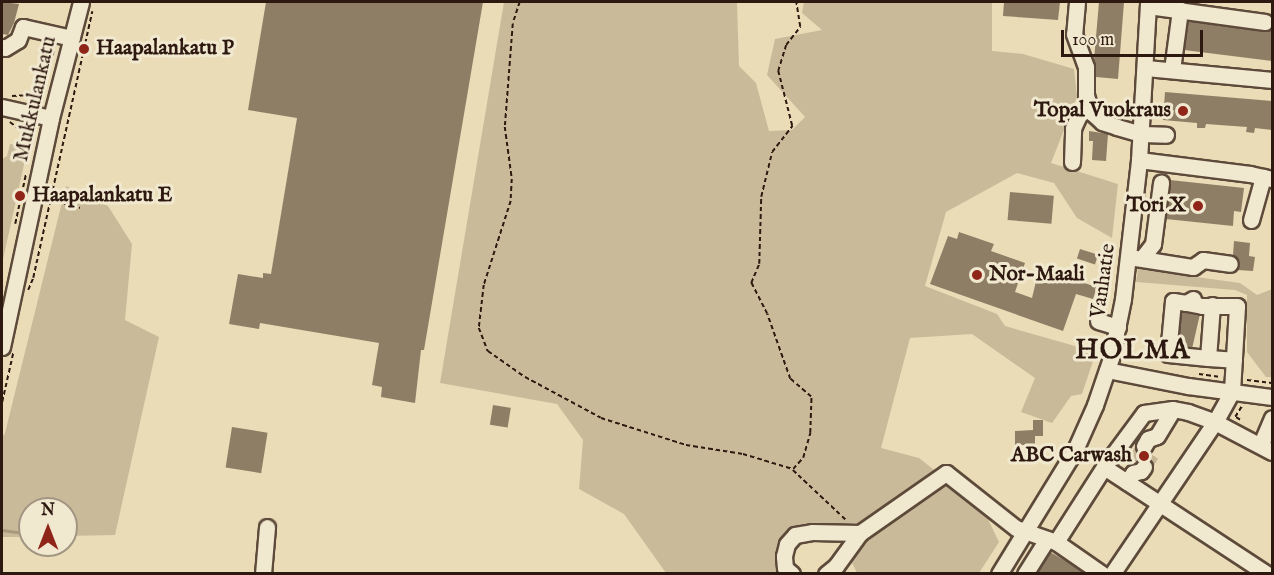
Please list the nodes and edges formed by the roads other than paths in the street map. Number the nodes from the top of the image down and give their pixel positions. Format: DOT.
graph roads {
  1 [pos="1077,2"];
  2 [pos="1148,4"];
  3 [pos="87,6"];
  4 [pos="1180,10"];
  5 [pos="1265,22"];
  6 [pos="66,37"];
  7 [pos="2,47"];
  8 [pos="1146,68"];
  9 [pos="1172,70"];
  10 [pos="1272,80"];
  11 [pos="1090,107"];
  12 [pos="7,108"];
  13 [pos="51,118"];
  14 [pos="1142,134"];
  15 [pos="1166,135"];
  16 [pos="1139,160"];
  17 [pos="1072,162"];
  18 [pos="1268,178"];
  19 [pos="1161,183"];
  20 [pos="1251,220"];
  21 [pos="1135,258"];
  22 [pos="1230,264"];
  23 [pos="1212,305"];
  24 [pos="1098,321"];
  25 [pos="1118,327"];
  26 [pos="8,348"];
  27 [pos="1208,358"];
  28 [pos="1233,360"];
  29 [pos="1107,370"];
  30 [pos="1232,385"];
  31 [pos="1272,397"];
  32 [pos="1173,408"];
  33 [pos="1272,418"];
  34 [pos="1215,422"];
  35 [pos="1267,448"];
  36 [pos="1149,449"];
  37 [pos="1104,466"];
  38 [pos="1159,502"];
  39 [pos="267,527"];
  40 [pos="860,533"];
  41 [pos="1026,533"];
  42 [pos="1051,541"];
  43 [pos="263,573"];
  44 [pos="792,573"];
  45 [pos="826,573"];
  46 [pos="999,573"];
  47 [pos="1025,573"];
  48 [pos="1102,573"];
  49 [pos="1112,573"];
  50 [pos="1267,573"];
  1 -- 11 [label="street"];
  2 -- 4 [label="street"];
  2 -- 8 [label="street, Vanhatie"];
  3 -- 6 [label="street, Mukkulankatu"];
  4 -- 5 [label="street"];
  4 -- 9 [label="street"];
  6 -- 7 [label="street"];
  6 -- 13 [label="street, Mukkulankatu"];
  8 -- 9 [label="street"];
  8 -- 14 [label="street, Vanhatie"];
  9 -- 10 [label="street"];
  11 -- 14 [label="street"];
  11 -- 17 [label="street"];
  12 -- 13 [label="street"];
  13 -- 26 [label="street, Mukkulankatu"];
  14 -- 15 [label="street"];
  14 -- 16 [label="street, Vanhatie"];
  16 -- 18 [label="street"];
  16 -- 21 [label="street, Vanhatie"];
  18 -- 20 [label="street"];
  19 -- 21 [label="street"];
  21 -- 22 [label="street"];
  21 -- 25 [label="street, Vanhatie"];
  23 -- 27 [label="street"];
  23 -- 27 [label="street"];
  23 -- 28 [label="street"];
  24 -- 25 [label="street"];
  25 -- 29 [label="street, Vanhatie"];
  27 -- 28 [label="street"];
  28 -- 30 [label="street"];
  29 -- 30 [label="street"];
  29 -- 41 [label="street, Vanhatie"];
  30 -- 31 [label="street"];
  30 -- 34 [label="street"];
  32 -- 34 [label="street"];
  32 -- 36 [label="street"];
  32 -- 37 [label="street"];
  33 -- 35 [label="street"];
  34 -- 35 [label="street"];
  34 -- 38 [label="street"];
  37 -- 38 [label="street"];
  37 -- 42 [label="street"];
  38 -- 49 [label="street"];
  38 -- 50 [label="street"];
  39 -- 43 [label="street"];
  40 -- 41 [label="street"];
  40 -- 44 [label="street"];
  40 -- 45 [label="street"];
  41 -- 42 [label="street"];
  41 -- 46 [label="street, Vanhatie"];
  42 -- 47 [label="street"];
  42 -- 48 [label="street"];
}
